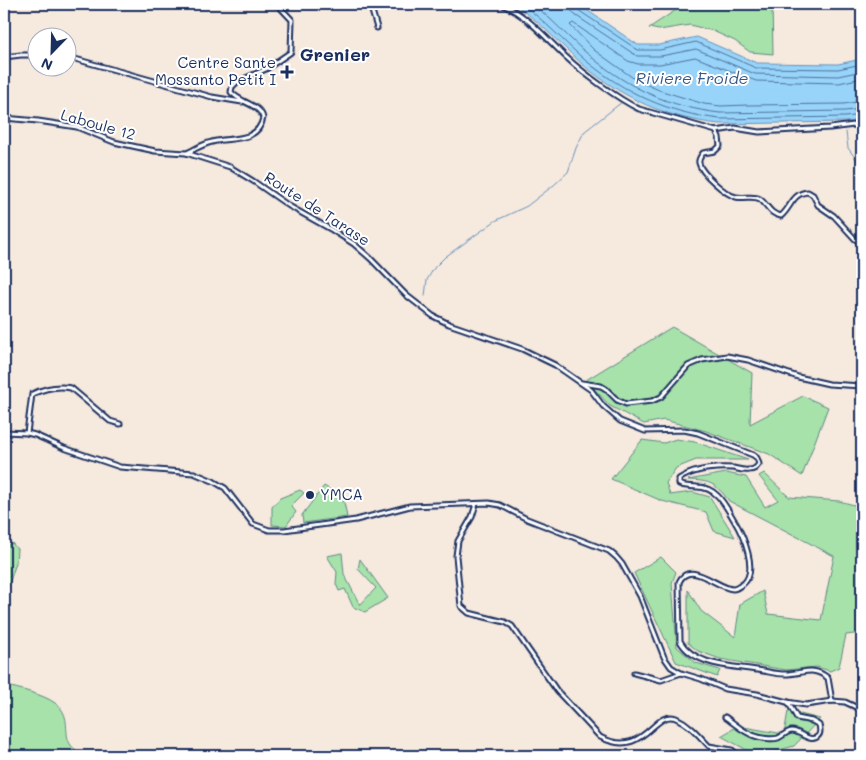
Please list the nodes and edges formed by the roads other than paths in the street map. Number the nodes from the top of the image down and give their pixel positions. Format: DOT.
graph roads {
  1 [pos="277,4"];
  2 [pos="370,4"];
  3 [pos="500,4"];
  4 [pos="377,28"];
  5 [pos="28,54"];
  6 [pos="4,58"];
  7 [pos="78,60"];
  8 [pos="245,102"];
  9 [pos="4,118"];
  10 [pos="862,124"];
  11 [pos="716,131"];
  12 [pos="186,153"];
  13 [pos="862,244"];
  14 [pos="582,383"];
  15 [pos="862,386"];
  16 [pos="120,424"];
  17 [pos="4,432"];
  18 [pos="27,433"];
  19 [pos="476,504"];
  20 [pos="634,673"];
  21 [pos="681,673"];
  22 [pos="832,701"];
  23 [pos="787,702"];
  24 [pos="862,710"];
  25 [pos="724,716"];
  26 [pos="739,756"];
  1 -- 8 [label="street"];
  2 -- 4 [label="street"];
  3 -- 11 [label="street"];
  5 -- 6 [label="street"];
  7 -- 8 [label="street"];
  8 -- 12 [label="street"];
  9 -- 12 [label="street, Laboule 12"];
  10 -- 11 [label="street"];
  11 -- 13 [label="street"];
  12 -- 14 [label="street, Route de Tarase"];
  14 -- 15 [label="street"];
  14 -- 22 [label="street, Route de Tarase"];
  16 -- 18 [label="street"];
  17 -- 18 [label="street"];
  18 -- 19 [label="street"];
  19 -- 21 [label="street"];
  19 -- 26 [label="street"];
  20 -- 21 [label="street"];
  21 -- 23 [label="street"];
  22 -- 23 [label="street"];
  22 -- 24 [label="street"];
  23 -- 25 [label="street"];
}
